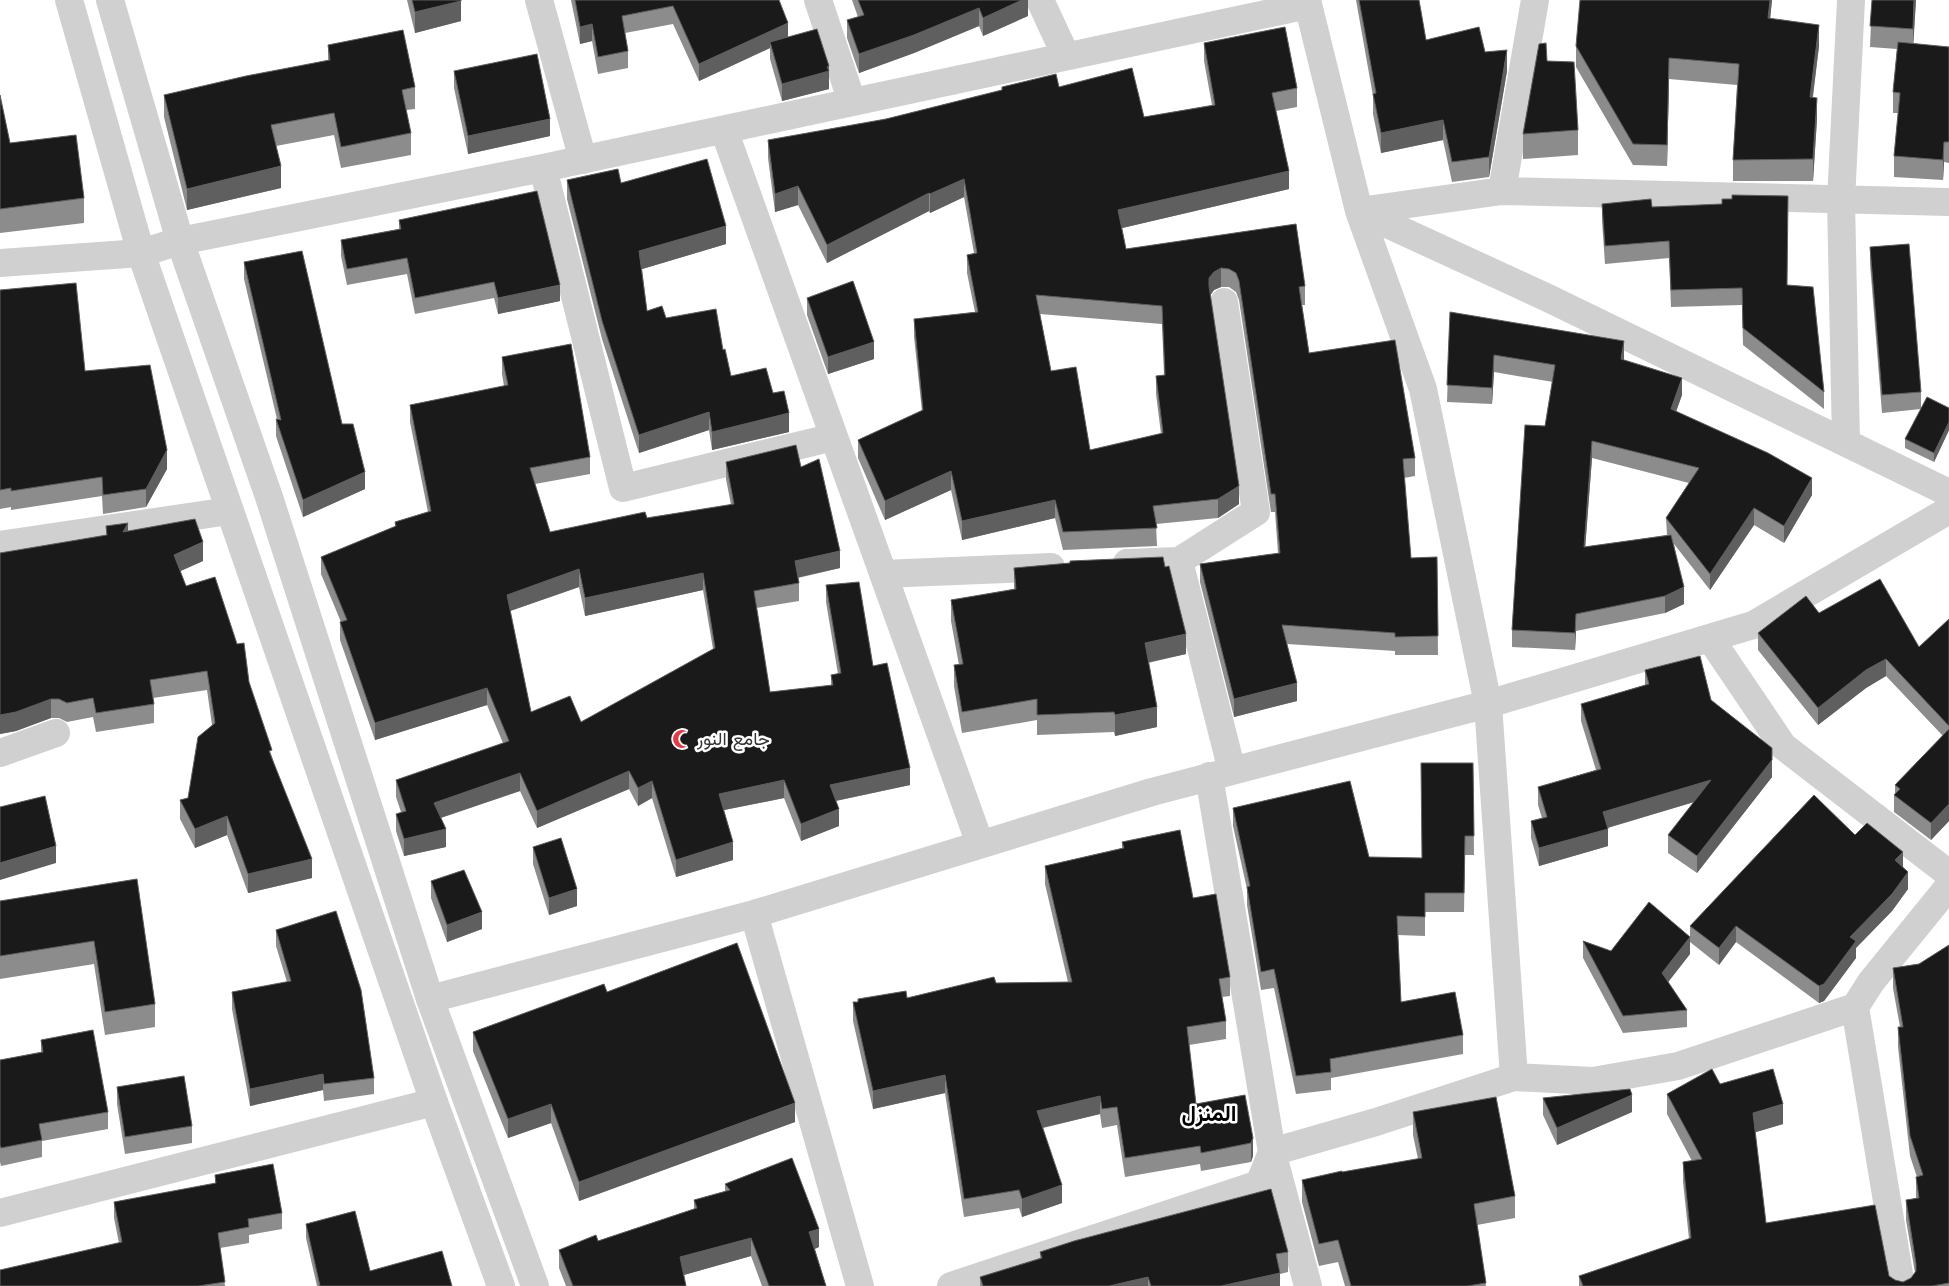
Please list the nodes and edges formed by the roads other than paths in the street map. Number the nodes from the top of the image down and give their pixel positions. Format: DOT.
graph roads {
  1 [pos="70,0"];
  2 [pos="110,0"];
  3 [pos="539,0"];
  4 [pos="818,0"];
  5 [pos="1040,0"];
  6 [pos="1535,0"];
  7 [pos="1852,0"];
  8 [pos="1308,2"];
  9 [pos="1066,56"];
  10 [pos="852,102"];
  11 [pos="724,130"];
  12 [pos="583,160"];
  13 [pos="543,168"];
  14 [pos="1502,191"];
  15 [pos="1842,200"];
  16 [pos="1949,202"];
  17 [pos="1359,211"];
  18 [pos="180,241"];
  19 [pos="141,253"];
  20 [pos="0,263"];
  21 [pos="1224,302"];
  22 [pos="834,437"];
  23 [pos="1846,442"];
  24 [pos="1949,493"];
  25 [pos="1949,510"];
  26 [pos="229,511"];
  27 [pos="0,545"];
  28 [pos="1178,561"];
  29 [pos="883,574"];
  30 [pos="1710,638"];
  31 [pos="1488,704"];
  32 [pos="56,733"];
  33 [pos="0,753"];
  34 [pos="1220,774"];
  35 [pos="980,844"];
  36 [pos="1949,874"];
  37 [pos="1949,886"];
  38 [pos="754,914"];
  39 [pos="430,999"];
  40 [pos="1855,1007"];
  41 [pos="1514,1077"];
  42 [pos="434,1102"];
  43 [pos="1272,1152"];
  44 [pos="0,1213"];
  45 [pos="501,1286"];
  46 [pos="536,1286"];
  47 [pos="860,1286"];
  48 [pos="951,1286"];
  49 [pos="1308,1286"];
  50 [pos="1901,1286"];
  1 -- 19 [label="street"];
  2 -- 18 [label="street"];
  3 -- 12 [label="street"];
  4 -- 10 [label="street"];
  5 -- 9 [label="street"];
  6 -- 14 [label="street"];
  7 -- 15 [label="street"];
  8 -- 9 [label="street"];
  8 -- 17 [label="street"];
  9 -- 10 [label="street"];
  10 -- 11 [label="street"];
  11 -- 12 [label="street"];
  11 -- 22 [label="street"];
  12 -- 13 [label="street"];
  13 -- 18 [label="street"];
  13 -- 22 [label="street"];
  14 -- 15 [label="street"];
  14 -- 17 [label="street"];
  15 -- 16 [label="street"];
  15 -- 23 [label="street"];
  17 -- 23 [label="street"];
  17 -- 31 [label="street"];
  18 -- 19 [label="street"];
  18 -- 39 [label="street"];
  19 -- 20 [label="street"];
  19 -- 26 [label="street"];
  21 -- 28 [label="street"];
  22 -- 29 [label="street"];
  23 -- 24 [label="street"];
  25 -- 30 [label="street"];
  26 -- 27 [label="street"];
  26 -- 42 [label="street"];
  28 -- 29 [label="street"];
  28 -- 34 [label="street"];
  29 -- 35 [label="street"];
  30 -- 31 [label="street"];
  30 -- 36 [label="street"];
  31 -- 34 [label="street"];
  31 -- 41 [label="street"];
  32 -- 33 [label="street"];
  34 -- 35 [label="street"];
  34 -- 43 [label="street"];
  35 -- 38 [label="street"];
  37 -- 40 [label="street"];
  38 -- 39 [label="street"];
  38 -- 47 [label="street"];
  39 -- 46 [label="street"];
  40 -- 41 [label="street"];
  40 -- 50 [label="street"];
  41 -- 43 [label="street"];
  42 -- 44 [label="street"];
  42 -- 45 [label="street"];
  43 -- 48 [label="street"];
  43 -- 49 [label="street"];
}
